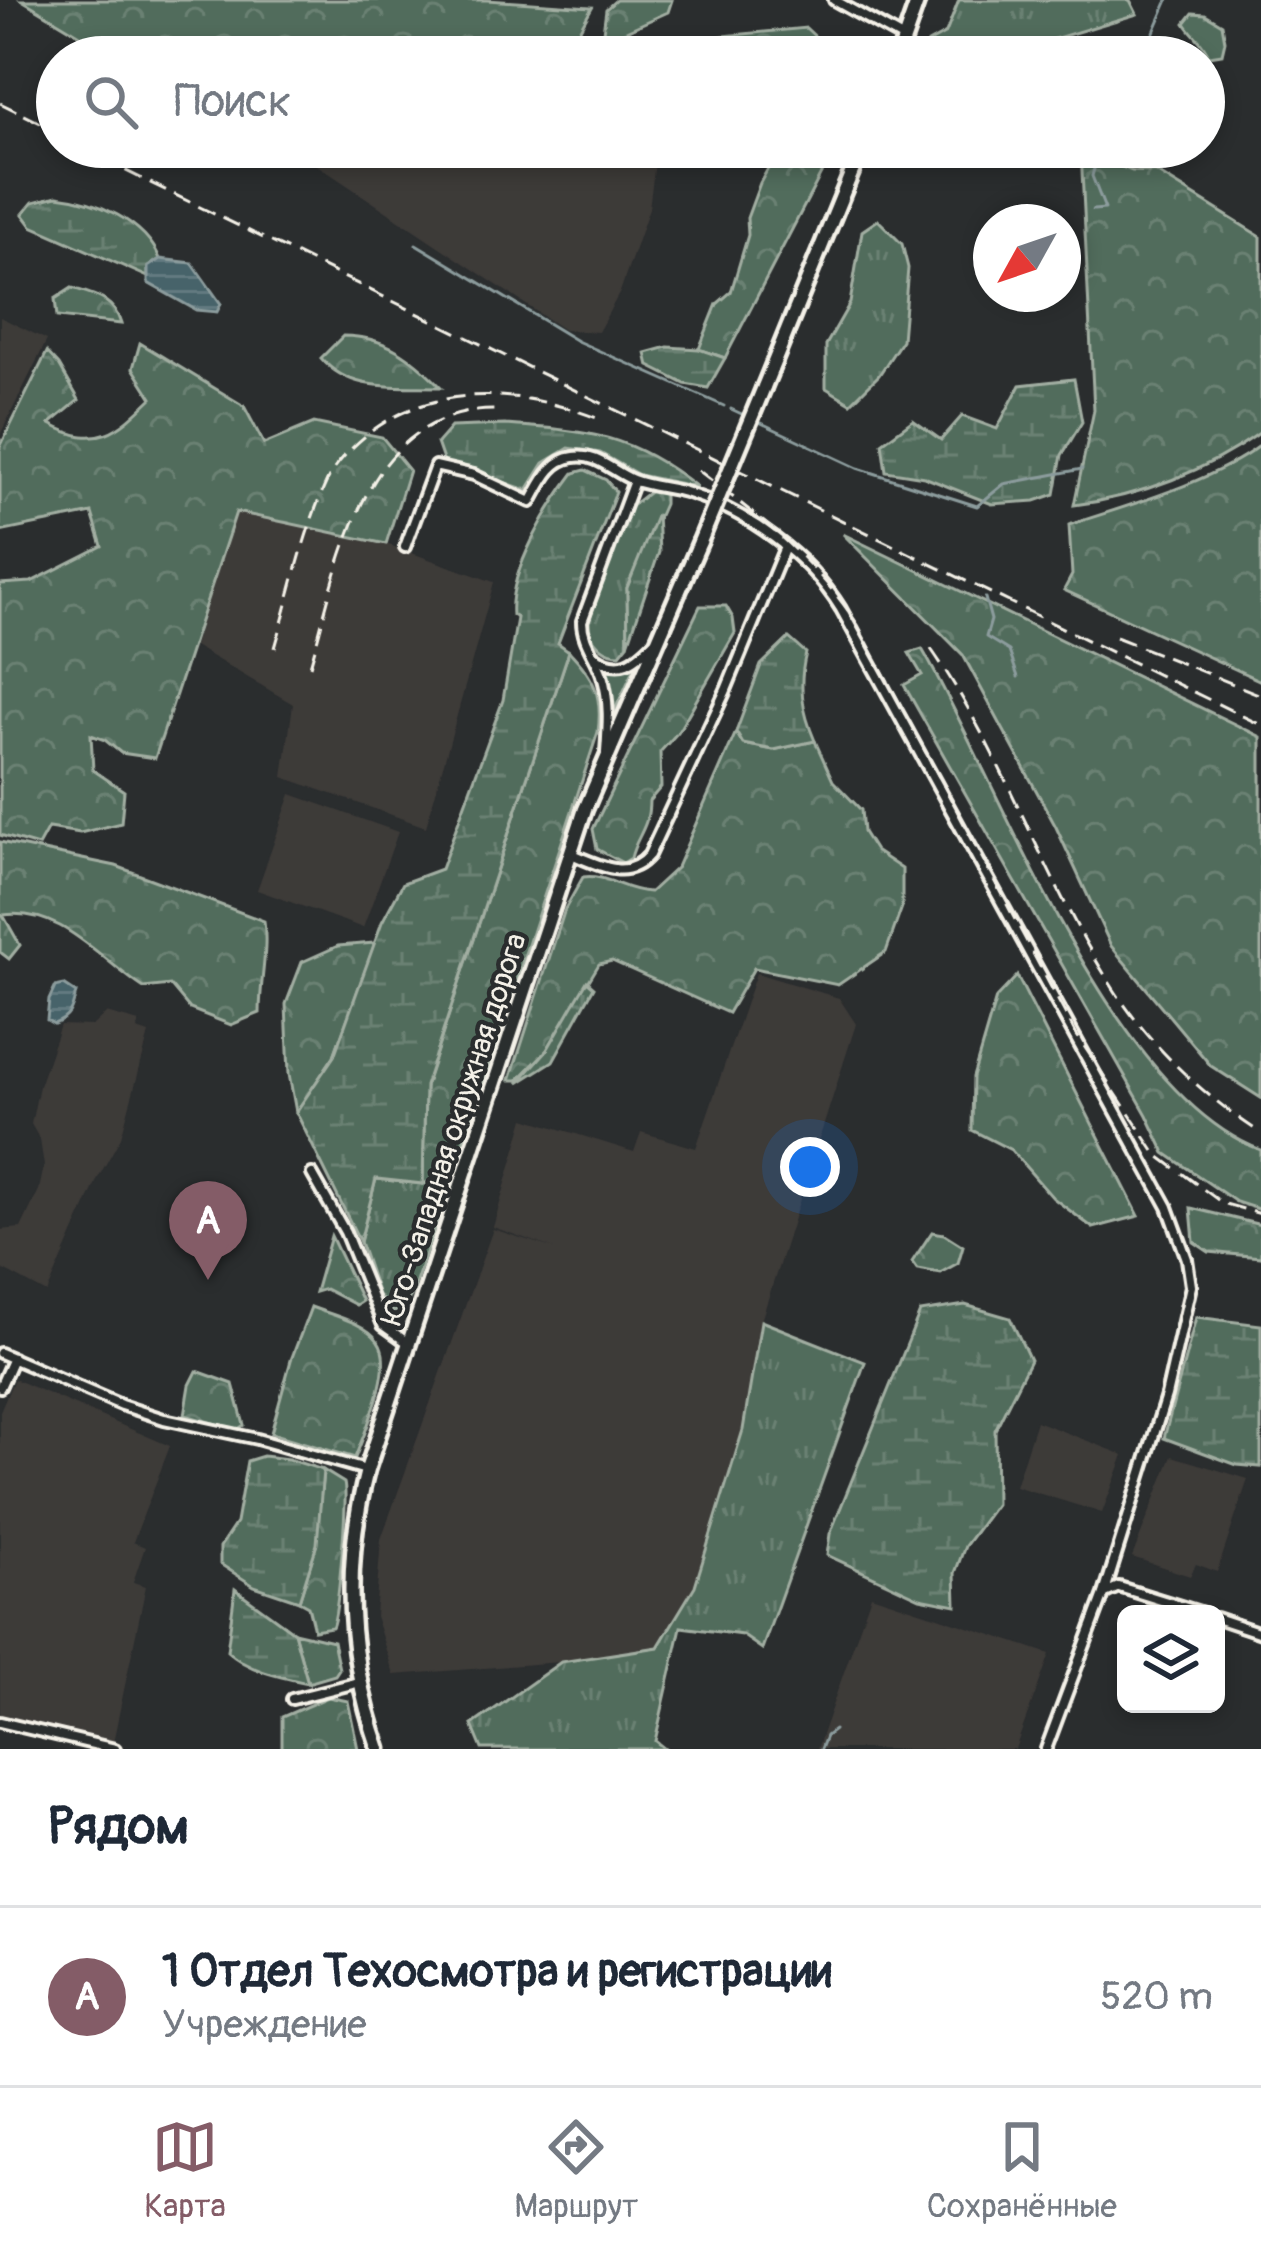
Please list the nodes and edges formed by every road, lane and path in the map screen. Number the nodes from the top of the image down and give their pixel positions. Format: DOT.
graph roads {
  1 [pos="834,0"];
  2 [pos="919,0"];
  3 [pos="900,36"];
  4 [pos="906,36"];
  5 [pos="853,168"];
  6 [pos="634,481"];
  7 [pos="404,547"];
  8 [pos="785,547"];
  9 [pos="659,637"];
  10 [pos="593,654"];
  11 [pos="606,758"];
  12 [pos="569,854"];
  13 [pos="312,1174"];
  14 [pos="410,1344"];
  15 [pos="0,1353"];
  16 [pos="13,1358"];
  17 [pos="0,1388"];
  18 [pos="367,1471"];
  19 [pos="1104,1594"];
  20 [pos="1177,1605"];
  21 [pos="1225,1621"];
  22 [pos="1261,1633"];
  23 [pos="360,1682"];
  24 [pos="292,1699"];
  25 [pos="0,1722"];
  26 [pos="69,1745"];
  27 [pos="115,1749"];
  28 [pos="379,1749"];
  29 [pos="1046,1749"];
  1 -- 3 [label="street"];
  2 -- 4 [label="highway"];
  5 -- 9 [label="highway, Юго-Западная окружная дорога, bridge"];
  6 -- 7 [label="street"];
  6 -- 8 [label="street"];
  6 -- 10 [label="street"];
  8 -- 12 [label="street"];
  8 -- 19 [label="street"];
  9 -- 10 [label="street"];
  9 -- 11 [label="highway, Юго-Западная окружная дорога"];
  10 -- 11 [label="street"];
  11 -- 12 [label="highway, Юго-Западная окружная дорога"];
  12 -- 14 [label="highway, Юго-Западная окружная дорога"];
  13 -- 14 [label="street"];
  14 -- 18 [label="highway, Юго-Западная окружная дорога"];
  15 -- 16 [label="street"];
  16 -- 17 [label="street"];
  16 -- 18 [label="street"];
  18 -- 23 [label="highway, Юго-Западная окружная дорога"];
  19 -- 20 [label="street"];
  19 -- 29 [label="street"];
  21 -- 22 [label="street"];
  23 -- 24 [label="street"];
  23 -- 28 [label="highway, Юго-Западная окружная дорога"];
  25 -- 26 [label="street"];
  26 -- 27 [label="street"];
}
